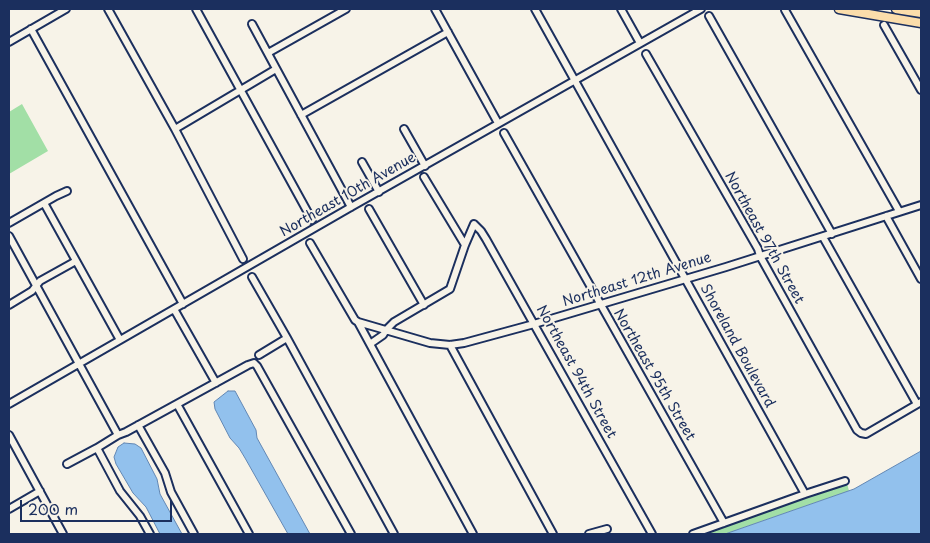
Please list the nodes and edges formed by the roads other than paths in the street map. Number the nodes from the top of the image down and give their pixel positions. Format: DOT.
graph roads {
  1 [pos="66,9"];
  2 [pos="108,9"];
  3 [pos="196,9"];
  4 [pos="346,9"];
  5 [pos="435,9"];
  6 [pos="535,9"];
  7 [pos="621,9"];
  8 [pos="701,9"];
  9 [pos="839,9"];
  10 [pos="897,9"];
  11 [pos="784,10"];
  12 [pos="921,13"];
  13 [pos="709,16"];
  14 [pos="897,19"];
  15 [pos="921,23"];
  16 [pos="252,24"];
  17 [pos="884,25"];
  18 [pos="31,29"];
  19 [pos="448,32"];
  20 [pos="9,42"];
  21 [pos="640,43"];
  22 [pos="268,54"];
  23 [pos="646,54"];
  24 [pos="276,69"];
  25 [pos="574,80"];
  26 [pos="241,90"];
  27 [pos="921,90"];
  28 [pos="301,115"];
  29 [pos="498,123"];
  30 [pos="175,129"];
  31 [pos="404,129"];
  32 [pos="504,133"];
  33 [pos="362,162"];
  34 [pos="424,166"];
  35 [pos="424,177"];
  36 [pos="67,191"];
  37 [pos="378,192"];
  38 [pos="44,203"];
  39 [pos="921,205"];
  40 [pos="351,207"];
  41 [pos="368,209"];
  42 [pos="899,211"];
  43 [pos="886,216"];
  44 [pos="312,220"];
  45 [pos="9,223"];
  46 [pos="832,234"];
  47 [pos="9,236"];
  48 [pos="823,237"];
  49 [pos="310,243"];
  50 [pos="465,246"];
  51 [pos="760,256"];
  52 [pos="243,259"];
  53 [pos="76,260"];
  54 [pos="252,276"];
  55 [pos="685,278"];
  56 [pos="921,279"];
  57 [pos="36,285"];
  58 [pos="9,304"];
  59 [pos="183,304"];
  60 [pos="600,304"];
  61 [pos="424,305"];
  62 [pos="174,309"];
  63 [pos="358,322"];
  64 [pos="534,324"];
  65 [pos="386,330"];
  66 [pos="287,338"];
  67 [pos="120,340"];
  68 [pos="370,344"];
  69 [pos="450,345"];
  70 [pos="259,355"];
  71 [pos="78,363"];
  72 [pos="216,383"];
  73 [pos="919,403"];
  74 [pos="9,404"];
  75 [pos="177,404"];
  76 [pos="138,425"];
  77 [pos="9,435"];
  78 [pos="118,435"];
  79 [pos="97,448"];
  80 [pos="67,464"];
  81 [pos="845,481"];
  82 [pos="40,492"];
  83 [pos="804,494"];
  84 [pos="9,509"];
  85 [pos="724,523"];
  86 [pos="607,529"];
  87 [pos="63,534"];
  88 [pos="150,534"];
  89 [pos="194,534"];
  90 [pos="249,534"];
  91 [pos="351,534"];
  92 [pos="394,534"];
  93 [pos="474,534"];
  94 [pos="553,534"];
  95 [pos="589,534"];
  96 [pos="652,534"];
  97 [pos="693,534"];
  1 -- 18 [label="street"];
  2 -- 30 [label="street"];
  3 -- 26 [label="street"];
  4 -- 22 [label="street"];
  5 -- 19 [label="street"];
  6 -- 25 [label="street, Shoreland Boulevard"];
  7 -- 21 [label="street"];
  8 -- 21 [label="street, Northeast 10th Avenue"];
  9 -- 14 [label="main road"];
  10 -- 12 [label="main road"];
  10 -- 14 [label="main road"];
  11 -- 42 [label="street"];
  13 -- 46 [label="street"];
  14 -- 15 [label="main road"];
  16 -- 22 [label="street"];
  17 -- 27 [label="street"];
  18 -- 20 [label="street"];
  18 -- 59 [label="street"];
  19 -- 28 [label="street"];
  19 -- 29 [label="street"];
  21 -- 25 [label="street, Northeast 10th Avenue"];
  22 -- 24 [label="street"];
  23 -- 51 [label="street, Northeast 97th Street"];
  24 -- 26 [label="street"];
  24 -- 28 [label="street"];
  25 -- 29 [label="street, Northeast 10th Avenue"];
  25 -- 55 [label="street, Shoreland Boulevard"];
  26 -- 30 [label="street"];
  26 -- 44 [label="street"];
  28 -- 40 [label="street"];
  29 -- 34 [label="street, Northeast 10th Avenue"];
  30 -- 52 [label="street"];
  31 -- 34 [label="street"];
  32 -- 60 [label="street, Northeast 95th Street"];
  33 -- 37 [label="street"];
  34 -- 37 [label="street, Northeast 10th Avenue"];
  35 -- 50 [label="street"];
  36 -- 38 [label="street"];
  37 -- 40 [label="street, Northeast 10th Avenue"];
  38 -- 45 [label="street"];
  38 -- 53 [label="street"];
  39 -- 42 [label="street, Northeast 12th Avenue"];
  40 -- 59 [label="street, Northeast 10th Avenue"];
  41 -- 61 [label="street"];
  42 -- 43 [label="street, Northeast 12th Avenue"];
  43 -- 46 [label="street, Northeast 12th Avenue"];
  43 -- 56 [label="street"];
  46 -- 48 [label="street, Northeast 12th Avenue"];
  47 -- 57 [label="street"];
  48 -- 51 [label="street, Northeast 12th Avenue"];
  48 -- 73 [label="street"];
  49 -- 63 [label="street"];
  50 -- 61 [label="street"];
  50 -- 64 [label="street, Northeast 94th Street"];
  51 -- 55 [label="street, Northeast 12th Avenue"];
  51 -- 73 [label="street, Northeast 97th Street"];
  53 -- 57 [label="street"];
  53 -- 67 [label="street"];
  54 -- 66 [label="street"];
  55 -- 60 [label="street, Northeast 12th Avenue"];
  55 -- 83 [label="street, Shoreland Boulevard"];
  57 -- 58 [label="street"];
  57 -- 71 [label="street"];
  59 -- 62 [label="street, Northeast 10th Avenue"];
  60 -- 64 [label="street, Northeast 12th Avenue"];
  60 -- 85 [label="street, Northeast 95th Street"];
  61 -- 65 [label="street"];
  62 -- 67 [label="street, Northeast 10th Avenue"];
  62 -- 72 [label="street"];
  63 -- 65 [label="street, Northeast 12th Avenue"];
  63 -- 68 [label="street"];
  64 -- 69 [label="street, Northeast 12th Avenue"];
  64 -- 96 [label="street, Northeast 94th Street"];
  65 -- 68 [label="street"];
  65 -- 69 [label="street, Northeast 12th Avenue"];
  66 -- 70 [label="street"];
  66 -- 92 [label="street"];
  67 -- 71 [label="street, Northeast 10th Avenue"];
  68 -- 93 [label="street"];
  69 -- 94 [label="street"];
  71 -- 74 [label="street, Northeast 10th Avenue"];
  71 -- 78 [label="street"];
  72 -- 75 [label="street"];
  72 -- 91 [label="street"];
  75 -- 76 [label="street"];
  75 -- 90 [label="street"];
  76 -- 78 [label="street"];
  76 -- 89 [label="street"];
  77 -- 82 [label="street"];
  78 -- 79 [label="street"];
  79 -- 80 [label="street"];
  79 -- 88 [label="street"];
  81 -- 83 [label="street"];
  82 -- 84 [label="street"];
  82 -- 87 [label="street"];
  83 -- 85 [label="street"];
  85 -- 97 [label="street"];
  86 -- 95 [label="street"];
}
